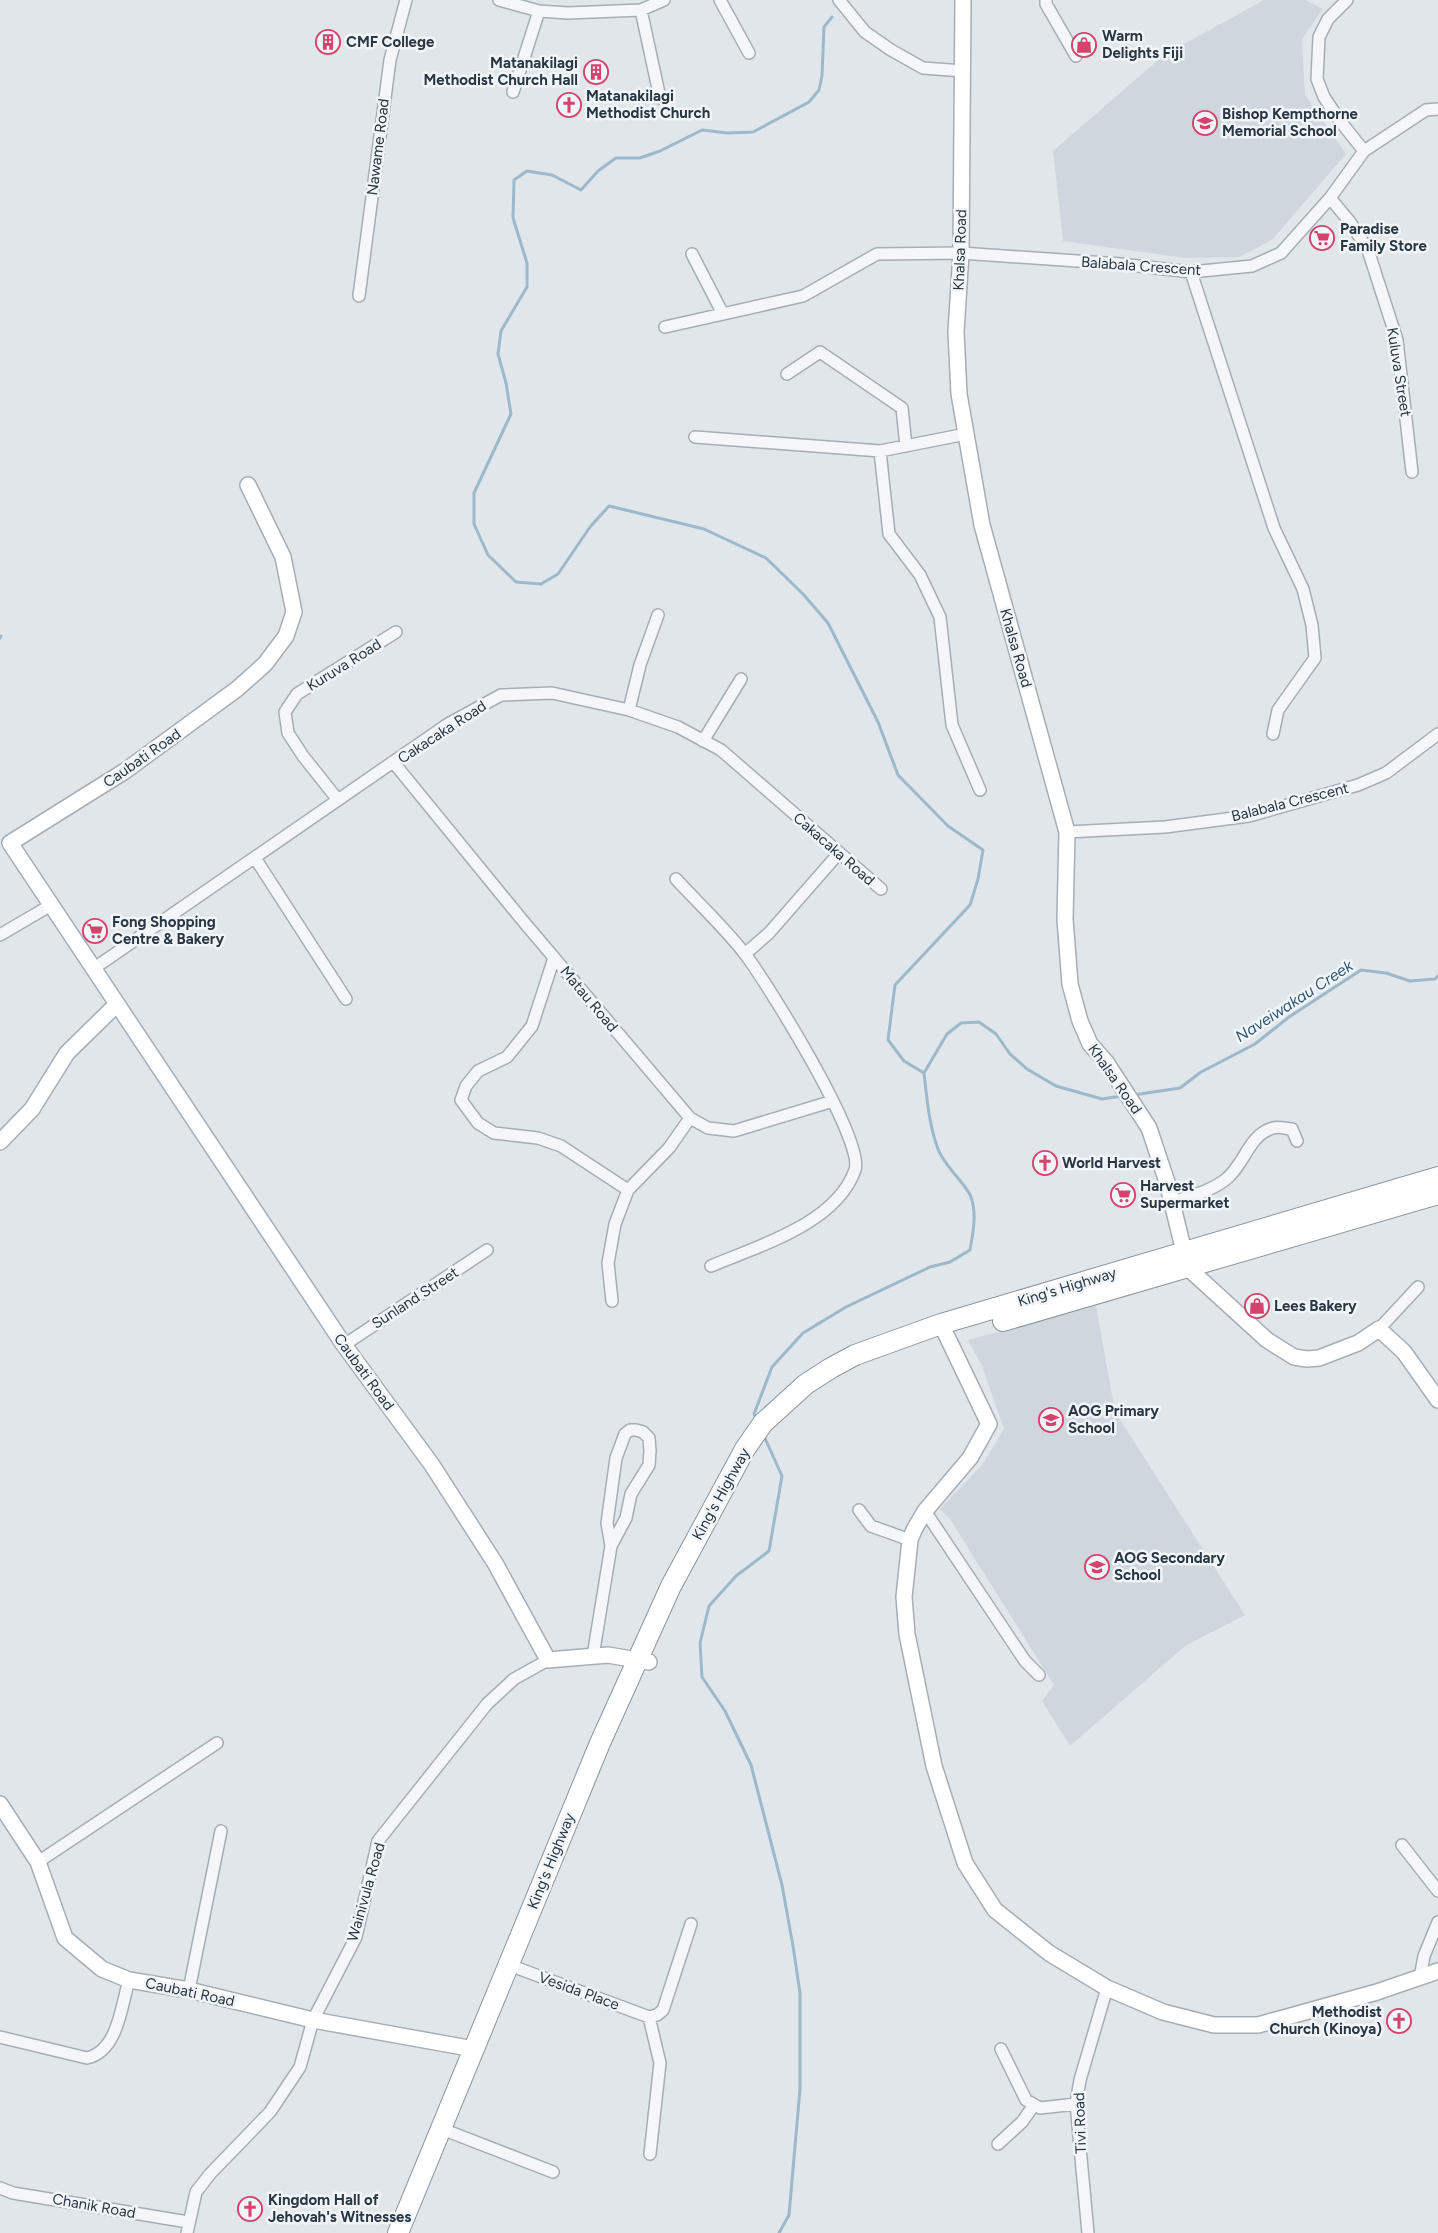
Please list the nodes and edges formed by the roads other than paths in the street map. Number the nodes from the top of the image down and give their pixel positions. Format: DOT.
graph roads {
  1 [pos="406,0"];
  2 [pos="499,0"];
  3 [pos="664,0"];
  4 [pos="720,0"];
  5 [pos="839,0"];
  6 [pos="963,0"];
  7 [pos="1046,0"];
  8 [pos="1347,0"];
  9 [pos="641,10"];
  10 [pos="539,11"];
  11 [pos="749,53"];
  12 [pos="1076,56"];
  13 [pos="962,71"];
  14 [pos="513,92"];
  15 [pos="660,98"];
  16 [pos="1438,109"];
  17 [pos="1364,151"];
  18 [pos="1330,198"];
  19 [pos="961,253"];
  20 [pos="692,254"];
  21 [pos="1191,272"];
  22 [pos="359,296"];
  23 [pos="723,314"];
  24 [pos="665,327"];
  25 [pos="787,374"];
  26 [pos="966,434"];
  27 [pos="695,437"];
  28 [pos="906,446"];
  29 [pos="880,451"];
  30 [pos="1412,472"];
  31 [pos="248,485"];
  32 [pos="658,615"];
  33 [pos="396,632"];
  34 [pos="741,679"];
  35 [pos="629,710"];
  36 [pos="1273,734"];
  37 [pos="1438,734"];
  38 [pos="703,741"];
  39 [pos="394,763"];
  40 [pos="980,790"];
  41 [pos="338,800"];
  42 [pos="1068,832"];
  43 [pos="839,853"];
  44 [pos="255,858"];
  45 [pos="676,878"];
  46 [pos="881,889"];
  47 [pos="51,905"];
  48 [pos="0,935"];
  49 [pos="745,954"];
  50 [pos="554,958"];
  51 [pos="93,969"];
  52 [pos="346,999"];
  53 [pos="117,1004"];
  54 [pos="833,1100"];
  55 [pos="690,1118"];
  56 [pos="1297,1141"];
  57 [pos="0,1142"];
  58 [pos="1438,1177"];
  59 [pos="628,1190"];
  60 [pos="1438,1194"];
  61 [pos="1172,1202"];
  62 [pos="487,1250"];
  63 [pos="1186,1260"];
  64 [pos="711,1266"];
  65 [pos="1418,1287"];
  66 [pos="612,1301"];
  67 [pos="1379,1329"];
  68 [pos="943,1331"];
  69 [pos="344,1345"];
  70 [pos="1438,1400"];
  71 [pos="858,1510"];
  72 [pos="925,1511"];
  73 [pos="910,1540"];
  74 [pos="611,1546"];
  75 [pos="592,1656"];
  76 [pos="548,1660"];
  77 [pos="644,1660"];
  78 [pos="1040,1675"];
  79 [pos="217,1743"];
  80 [pos="0,1804"];
  81 [pos="221,1831"];
  82 [pos="1402,1845"];
  83 [pos="38,1862"];
  84 [pos="1438,1891"];
  85 [pos="1438,1922"];
  86 [pos="691,1924"];
  87 [pos="514,1967"];
  88 [pos="1433,1975"];
  89 [pos="129,1980"];
  90 [pos="1107,1988"];
  91 [pos="189,1990"];
  92 [pos="649,2017"];
  93 [pos="313,2020"];
  94 [pos="0,2036"];
  95 [pos="474,2049"];
  96 [pos="1002,2049"];
  97 [pos="1034,2104"];
  98 [pos="1076,2104"];
  99 [pos="447,2131"];
  100 [pos="998,2144"];
  101 [pos="650,2154"];
  102 [pos="554,2172"];
  103 [pos="0,2188"];
  104 [pos="187,2228"];
  105 [pos="398,2233"];
  106 [pos="410,2233"];
  107 [pos="1088,2233"];
  1 -- 22 [label="street, Nawame Road"];
  2 -- 10 [label="street"];
  3 -- 9 [label="street"];
  4 -- 11 [label="street"];
  5 -- 13 [label="street"];
  6 -- 13 [label="street, Khalsa Road"];
  7 -- 12 [label="street"];
  8 -- 17 [label="street"];
  9 -- 10 [label="street"];
  9 -- 15 [label="street"];
  10 -- 14 [label="street"];
  13 -- 19 [label="street, Khalsa Road"];
  16 -- 17 [label="street, Balabala Crescent"];
  17 -- 18 [label="street, Balabala Crescent"];
  18 -- 21 [label="street, Balabala Crescent"];
  18 -- 30 [label="street, Kuluva Street"];
  19 -- 21 [label="street, Balabala Crescent"];
  19 -- 23 [label="street, Balabala Crescent"];
  19 -- 26 [label="street, Khalsa Road"];
  20 -- 23 [label="street"];
  21 -- 36 [label="street"];
  23 -- 24 [label="street, Balabala Crescent"];
  25 -- 28 [label="street"];
  26 -- 28 [label="street"];
  26 -- 42 [label="street, Khalsa Road"];
  27 -- 29 [label="street"];
  28 -- 29 [label="street"];
  29 -- 40 [label="street"];
  31 -- 47 [label="street, Caubati Road"];
  32 -- 35 [label="street"];
  33 -- 41 [label="street, Kuruva Road"];
  34 -- 38 [label="street"];
  35 -- 38 [label="street, Cakacaka Road"];
  35 -- 39 [label="street, Cakacaka Road"];
  37 -- 42 [label="street, Balabala Crescent"];
  38 -- 43 [label="street, Cakacaka Road"];
  39 -- 41 [label="street, Cakacaka Road"];
  39 -- 50 [label="street, Matau Road"];
  41 -- 44 [label="street, Cakacaka Road"];
  42 -- 61 [label="street, Khalsa Road"];
  43 -- 46 [label="street, Cakacaka Road"];
  43 -- 49 [label="street"];
  44 -- 51 [label="street, Cakacaka Road"];
  44 -- 52 [label="street"];
  45 -- 49 [label="street"];
  47 -- 48 [label="street"];
  47 -- 51 [label="street, Caubati Road"];
  49 -- 54 [label="street"];
  50 -- 55 [label="street, Matau Road"];
  50 -- 59 [label="street"];
  51 -- 53 [label="street, Caubati Road"];
  53 -- 57 [label="street"];
  53 -- 69 [label="street, Caubati Road"];
  54 -- 55 [label="street, Matau Road"];
  54 -- 64 [label="street"];
  55 -- 59 [label="street"];
  56 -- 61 [label="street"];
  58 -- 63 [label="highway, King's Highway"];
  59 -- 66 [label="street"];
  60 -- 63 [label="highway, King's Highway"];
  61 -- 63 [label="street, Khalsa Road"];
  62 -- 69 [label="street, Sunland Street"];
  63 -- 67 [label="street"];
  63 -- 68 [label="highway, King's Highway"];
  65 -- 67 [label="street"];
  67 -- 70 [label="street"];
  68 -- 72 [label="street"];
  68 -- 77 [label="highway, King's Highway"];
  69 -- 76 [label="street, Caubati Road"];
  71 -- 73 [label="street"];
  72 -- 73 [label="street"];
  72 -- 78 [label="street"];
  73 -- 90 [label="street"];
  74 -- 74 [label="street"];
  74 -- 75 [label="street"];
  75 -- 76 [label="street"];
  75 -- 77 [label="street"];
  76 -- 93 [label="street, Wainivula Road"];
  77 -- 87 [label="highway, King's Highway"];
  79 -- 83 [label="street"];
  80 -- 83 [label="street, Caubati Road"];
  81 -- 91 [label="street"];
  82 -- 84 [label="street"];
  83 -- 89 [label="street, Caubati Road"];
  85 -- 88 [label="street"];
  86 -- 92 [label="street"];
  87 -- 92 [label="street, Vesida Place"];
  87 -- 95 [label="highway, King's Highway"];
  87 -- 99 [label="highway, King's Highway"];
  88 -- 90 [label="street"];
  89 -- 91 [label="street, Caubati Road"];
  89 -- 94 [label="street"];
  90 -- 98 [label="street, Tivi Road"];
  91 -- 93 [label="street, Caubati Road"];
  92 -- 101 [label="street"];
  93 -- 95 [label="street, Caubati Road"];
  93 -- 104 [label="street, Wainivula Road"];
  95 -- 99 [label="highway, King's Highway"];
  96 -- 97 [label="street"];
  97 -- 98 [label="street"];
  97 -- 100 [label="street"];
  98 -- 107 [label="street, Tivi Road"];
  99 -- 102 [label="street"];
  99 -- 105 [label="highway, King's Highway"];
  99 -- 106 [label="highway, King's Highway"];
  103 -- 104 [label="street, Chanik Road"];
}
